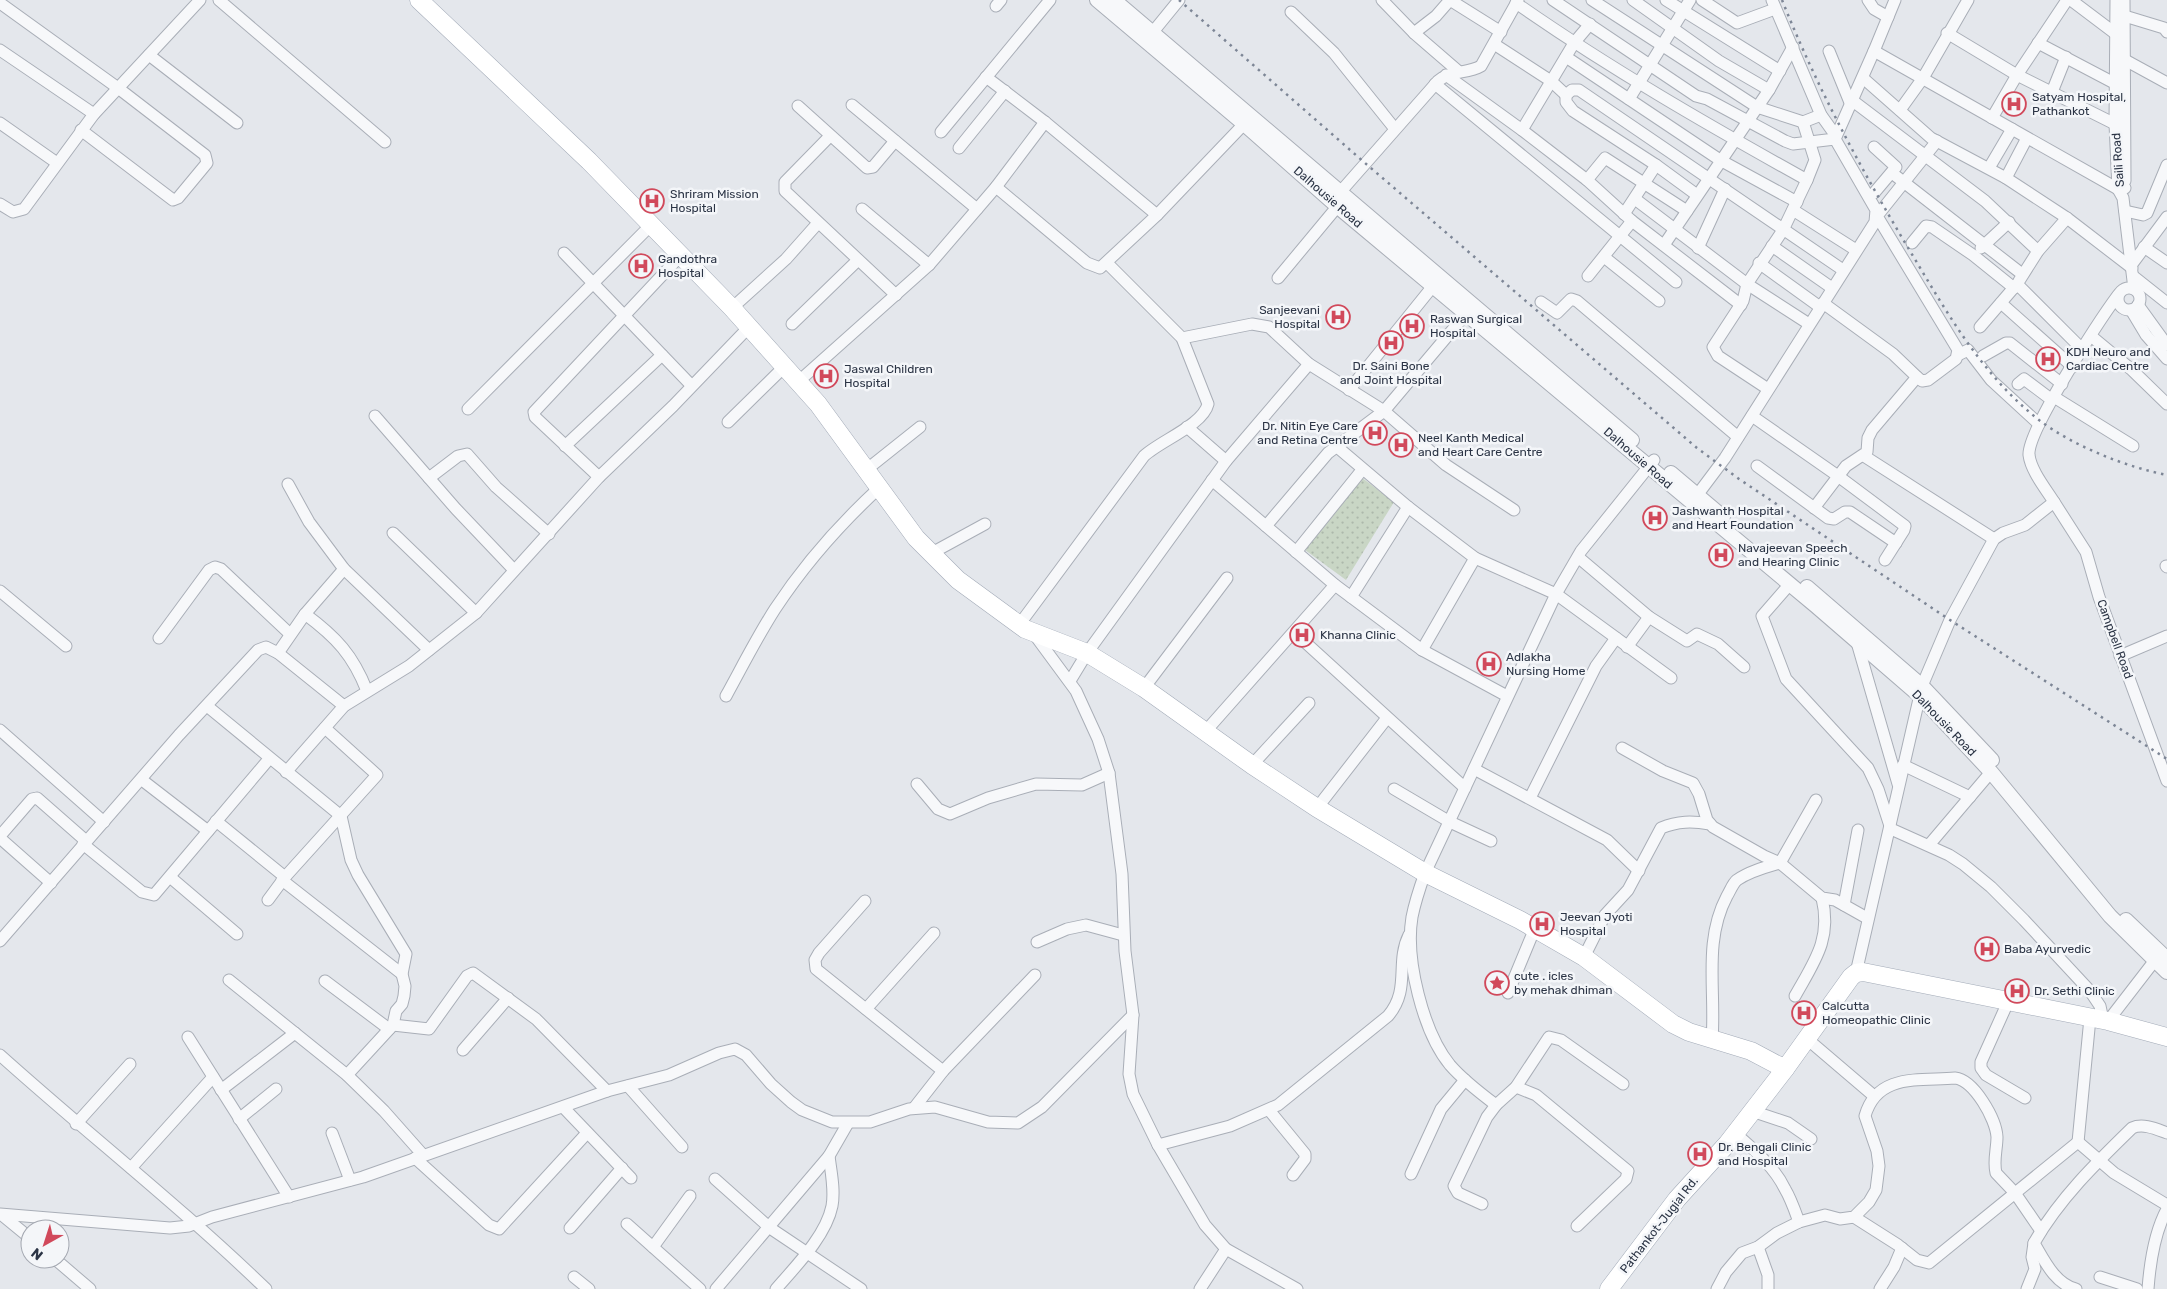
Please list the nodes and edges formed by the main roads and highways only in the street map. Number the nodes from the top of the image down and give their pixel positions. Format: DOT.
graph roads {
  1 [pos="419,0"];
  2 [pos="2167,1037"];
  3 [pos="1785,1068"];
  4 [pos="1609,1289"];
  1 -- 3 [label="main road"];
  2 -- 3 [label="main road, Pathankot-Jugial Rd."];
  3 -- 4 [label="main road, Pathankot-Jugial Rd."];
}
